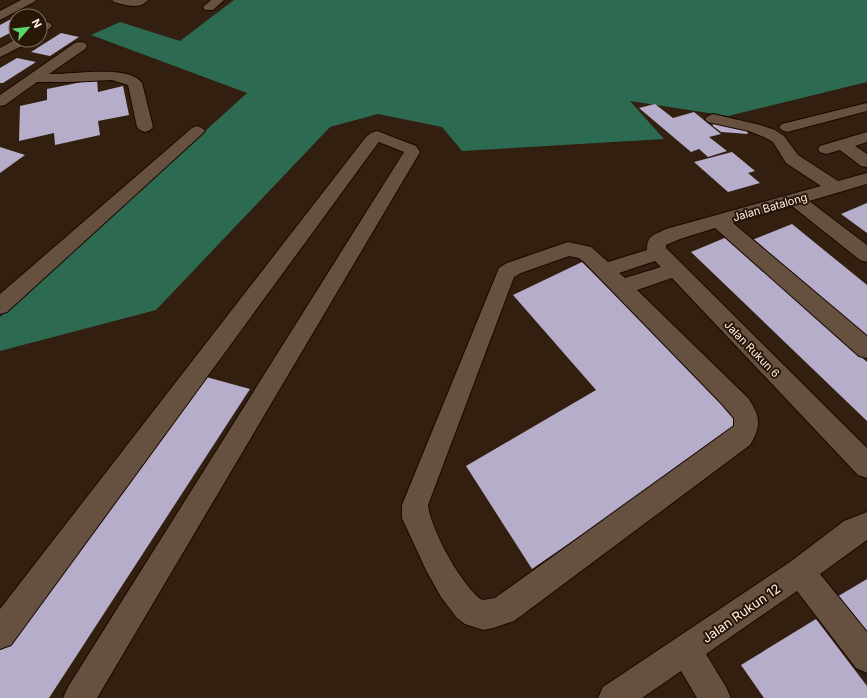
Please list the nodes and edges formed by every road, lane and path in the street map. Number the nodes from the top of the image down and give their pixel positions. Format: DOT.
graph roads {
  1 [pos="30,0"];
  2 [pos="118,0"];
  3 [pos="142,0"];
  4 [pos="218,0"];
  5 [pos="208,7"];
  6 [pos="0,16"];
  7 [pos="80,46"];
  8 [pos="10,48"];
  9 [pos="0,54"];
  10 [pos="34,78"];
  11 [pos="0,102"];
  12 [pos="867,107"];
  13 [pos="832,116"];
  14 [pos="713,119"];
  15 [pos="144,127"];
  16 [pos="787,127"];
  17 [pos="197,130"];
  18 [pos="867,136"];
  19 [pos="842,144"];
  20 [pos="826,149"];
  21 [pos="867,175"];
  22 [pos="835,187"];
  23 [pos="795,199"];
  24 [pos="720,222"];
  25 [pos="659,253"];
  26 [pos="867,255"];
  27 [pos="604,270"];
  28 [pos="674,270"];
  29 [pos="621,288"];
  30 [pos="0,306"];
  31 [pos="867,349"];
  32 [pos="867,466"];
  33 [pos="867,526"];
  34 [pos="800,572"];
  35 [pos="0,634"];
  36 [pos="686,651"];
  37 [pos="867,657"];
  38 [pos="79,698"];
  39 [pos="614,698"];
  40 [pos="715,698"];
  1 -- 6 [label="street"];
  2 -- 3 [label="street"];
  4 -- 5 [label="street"];
  7 -- 10 [label="street"];
  8 -- 9 [label="street"];
  10 -- 11 [label="street"];
  10 -- 15 [label="street"];
  12 -- 13 [label="street"];
  13 -- 16 [label="street"];
  13 -- 18 [label="street"];
  14 -- 22 [label="street"];
  17 -- 30 [label="street"];
  18 -- 19 [label="street"];
  19 -- 20 [label="street"];
  19 -- 21 [label="street"];
  21 -- 22 [label="street, Jalan Batalong"];
  22 -- 23 [label="street, Jalan Batalong"];
  23 -- 24 [label="street, Jalan Batalong"];
  23 -- 26 [label="street"];
  24 -- 25 [label="street, Jalan Batalong"];
  24 -- 31 [label="street"];
  25 -- 27 [label="street"];
  25 -- 28 [label="street, Jalan Rukun 6"];
  27 -- 29 [label="street"];
  27 -- 29 [label="street"];
  28 -- 29 [label="street"];
  28 -- 32 [label="street, Jalan Rukun 6"];
  33 -- 34 [label="street, Jalan Rukun 12"];
  34 -- 36 [label="street, Jalan Rukun 12"];
  34 -- 37 [label="street"];
  35 -- 38 [label="street"];
  36 -- 39 [label="street, Jalan Rukun 12"];
  36 -- 40 [label="street"];
}
